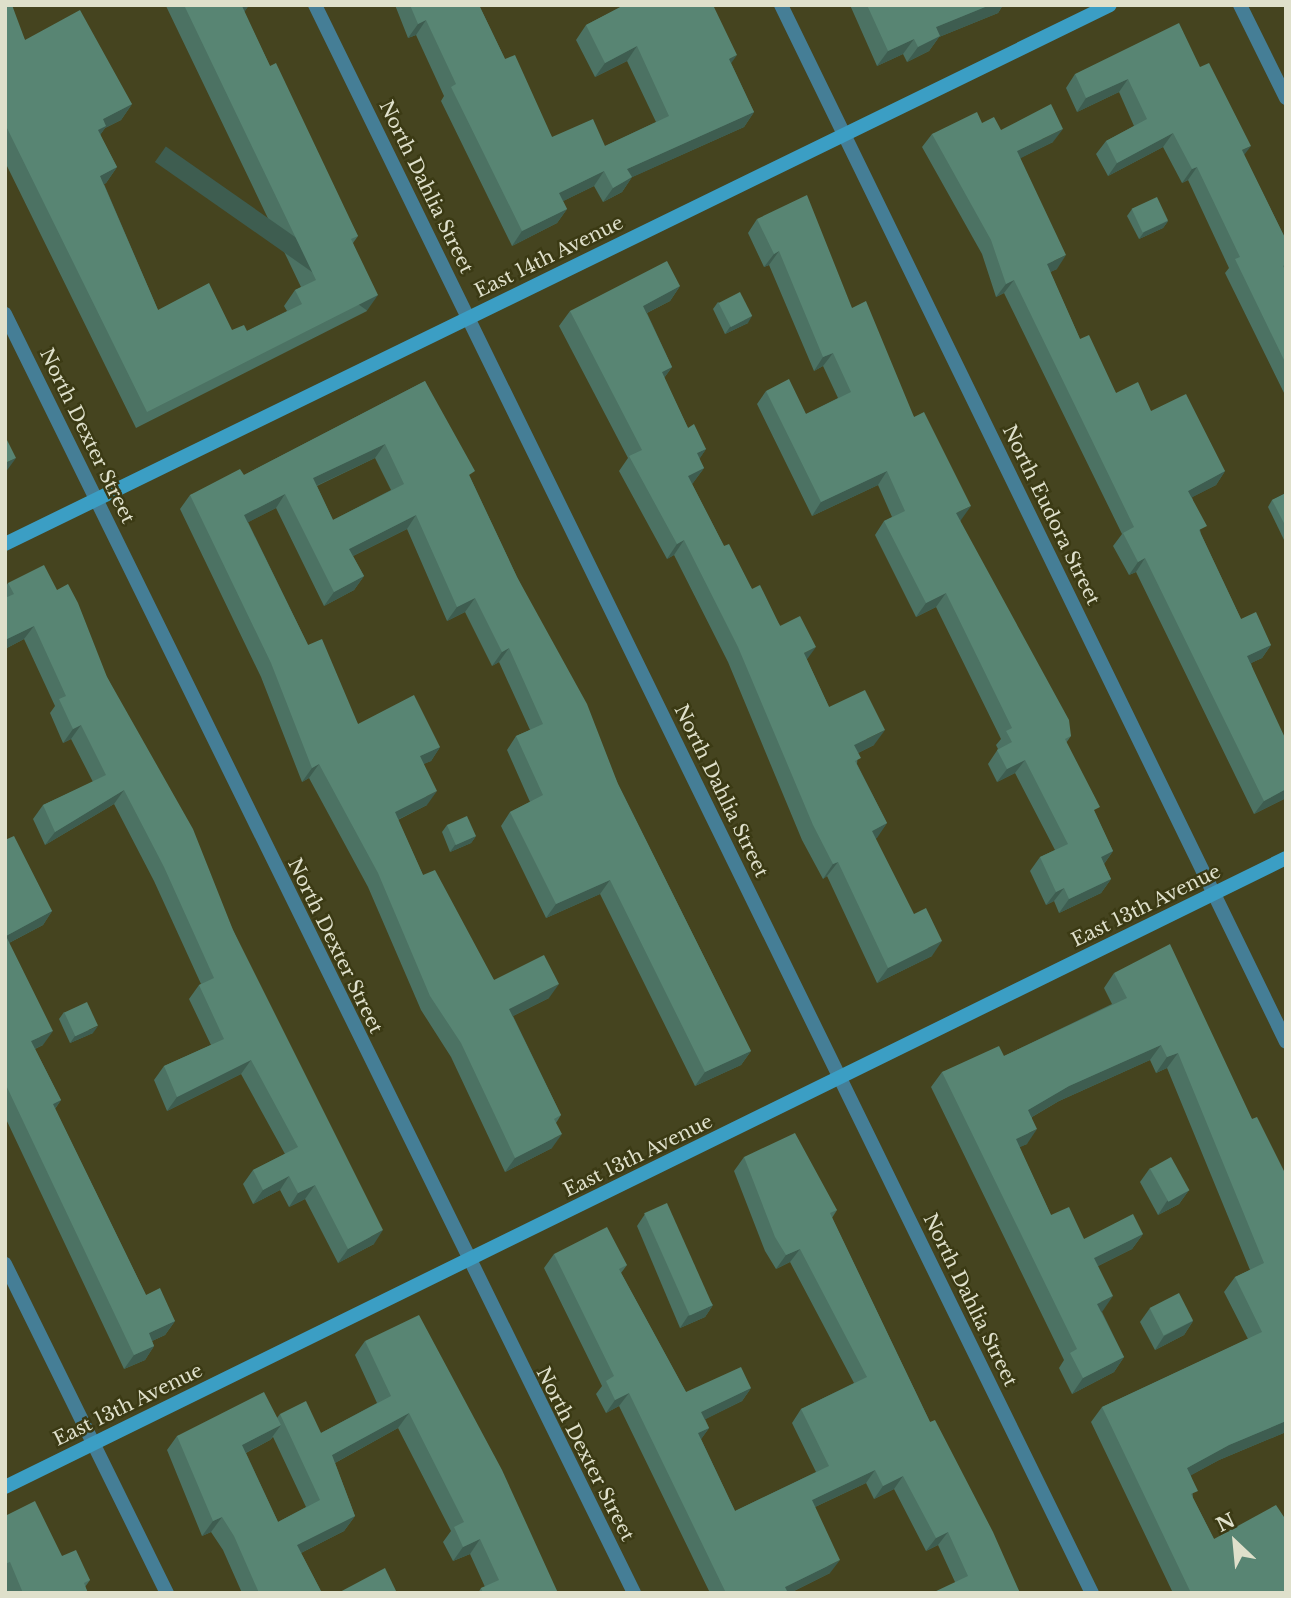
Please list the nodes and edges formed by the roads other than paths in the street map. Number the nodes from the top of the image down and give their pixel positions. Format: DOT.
graph roads {
  1 [pos="315,5"];
  2 [pos="781,5"];
  3 [pos="1110,5"];
  4 [pos="1240,5"];
  5 [pos="1286,98"];
  6 [pos="845,134"];
  7 [pos="5,314"];
  8 [pos="469,318"];
  9 [pos="96,500"];
  10 [pos="5,544"];
  11 [pos="1286,858"];
  12 [pos="1213,894"];
  13 [pos="1286,1042"];
  14 [pos="841,1079"];
  15 [pos="466,1260"];
  16 [pos="5,1264"];
  17 [pos="94,1444"];
  18 [pos="5,1487"];
  19 [pos="167,1593"];
  20 [pos="634,1593"];
  21 [pos="1092,1593"];
  1 -- 8 [label="street, North Dahlia Street"];
  2 -- 6 [label="street, North Eudora Street"];
  3 -- 6 [label="main road, East 14th Avenue"];
  4 -- 5 [label="street"];
  6 -- 8 [label="main road, East 14th Avenue"];
  6 -- 12 [label="street, North Eudora Street"];
  7 -- 9 [label="street, North Dexter Street"];
  8 -- 9 [label="main road, East 14th Avenue"];
  8 -- 14 [label="street, North Dahlia Street"];
  9 -- 10 [label="main road, East 14th Avenue"];
  9 -- 15 [label="street, North Dexter Street"];
  11 -- 12 [label="main road, East 13th Avenue"];
  12 -- 13 [label="street, North Eudora Street"];
  12 -- 14 [label="main road, East 13th Avenue"];
  14 -- 15 [label="main road, East 13th Avenue"];
  14 -- 21 [label="street, North Dahlia Street"];
  15 -- 17 [label="main road, East 13th Avenue"];
  15 -- 20 [label="street, North Dexter Street"];
  16 -- 17 [label="street"];
  17 -- 18 [label="main road, East 13th Avenue"];
  17 -- 19 [label="street"];
}
